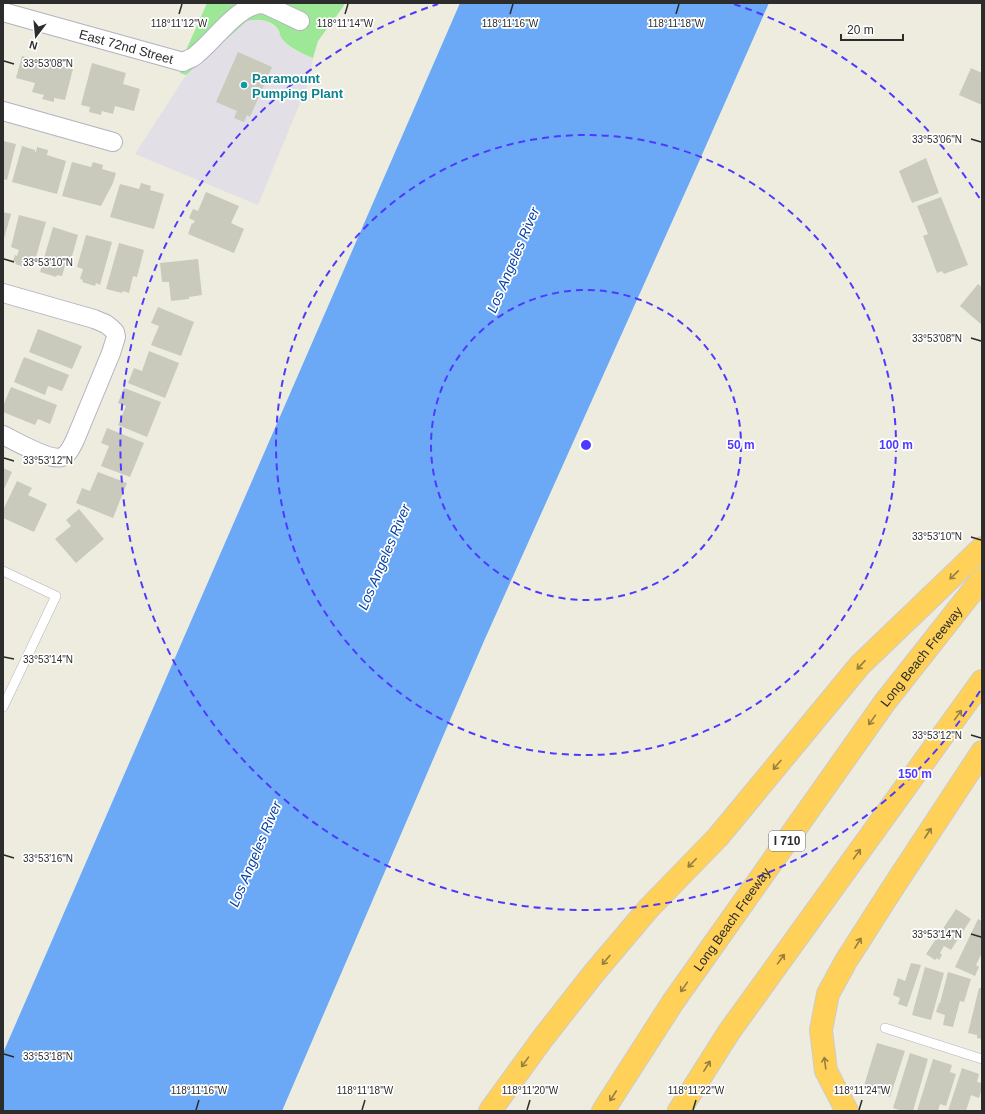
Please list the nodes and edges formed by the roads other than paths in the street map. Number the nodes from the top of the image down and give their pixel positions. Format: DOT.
graph roads {
  1 [pos="279,6"];
  2 [pos="3,12"];
  3 [pos="300,21"];
  4 [pos="3,111"];
  5 [pos="114,142"];
  6 [pos="3,293"];
  7 [pos="3,435"];
  8 [pos="982,548"];
  9 [pos="3,572"];
  10 [pos="982,579"];
  11 [pos="982,681"];
  12 [pos="3,707"];
  13 [pos="982,752"];
  14 [pos="886,1028"];
  15 [pos="982,1059"];
  16 [pos="490,1111"];
  17 [pos="603,1111"];
  18 [pos="679,1111"];
  19 [pos="847,1111"];
  1 -- 2 [label="street, East 72nd Street"];
  1 -- 3 [label="street, East 72nd Street"];
  4 -- 5 [label="street"];
  6 -- 7 [label="street"];
  8 -- 16 [label="highway, one-way"];
  9 -- 12 [label="lane"];
  10 -- 17 [label="highway, Long Beach Freeway / I 710, one-way"];
  18 -- 11 [label="highway, one-way"];
  19 -- 13 [label="highway, one-way"];
  14 -- 15 [label="lane"];
}
